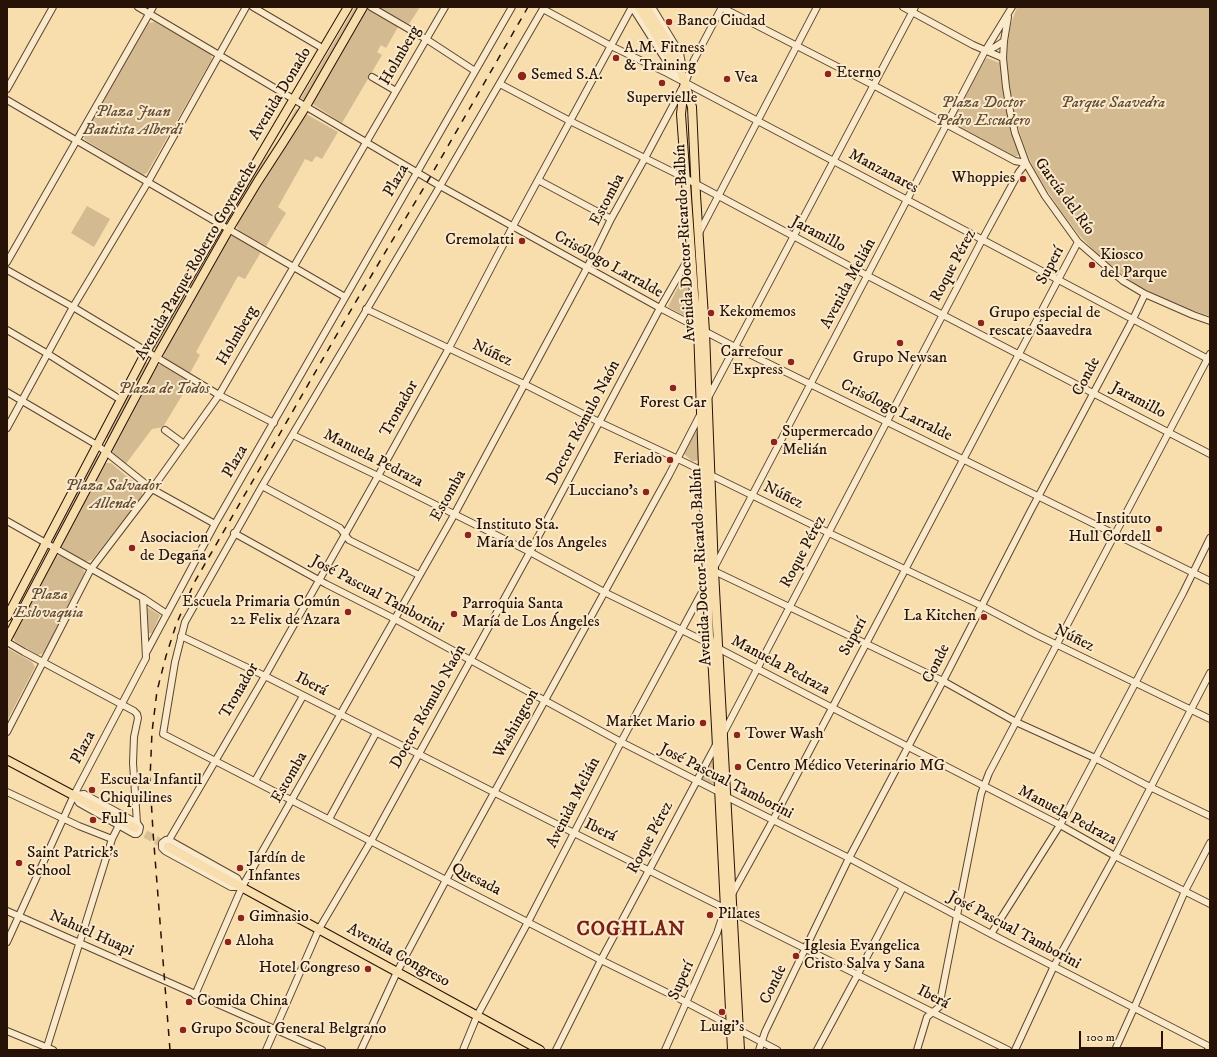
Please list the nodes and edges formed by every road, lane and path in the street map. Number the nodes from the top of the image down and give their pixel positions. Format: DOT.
graph roads {
  1 [pos="52,7"];
  2 [pos="138,7"];
  3 [pos="153,7"];
  4 [pos="246,7"];
  5 [pos="253,7"];
  6 [pos="348,7"];
  7 [pos="362,7"];
  8 [pos="371,7"];
  9 [pos="445,7"];
  10 [pos="512,7"];
  11 [pos="632,7"];
  12 [pos="639,7"];
  13 [pos="646,7"];
  14 [pos="652,7"];
  15 [pos="722,7"];
  16 [pos="817,7"];
  17 [pos="903,7"];
  18 [pos="544,8"];
  19 [pos="913,9"];
  20 [pos="1010,10"];
  21 [pos="149,13"];
  22 [pos="426,39"];
  23 [pos="1004,41"];
  24 [pos="611,46"];
  25 [pos="797,46"];
  26 [pos="324,50"];
  27 [pos="985,51"];
  28 [pos="220,54"];
  29 [pos="1002,58"];
  30 [pos="475,71"];
  31 [pos="372,77"];
  32 [pos="685,83"];
  33 [pos="500,84"];
  34 [pos="873,85"];
  35 [pos="7,89"];
  36 [pos="396,92"];
  37 [pos="7,100"];
  38 [pos="294,100"];
  39 [pos="306,106"];
  40 [pos="570,121"];
  41 [pos="758,121"];
  42 [pos="947,124"];
  43 [pos="76,140"];
  44 [pos="366,142"];
  45 [pos="645,158"];
  46 [pos="833,161"];
  47 [pos="1026,163"];
  48 [pos="417,172"];
  49 [pos="685,178"];
  50 [pos="538,180"];
  51 [pos="148,182"];
  52 [pos="696,184"];
  53 [pos="440,186"];
  54 [pos="718,196"];
  55 [pos="908,200"];
  56 [pos="611,219"];
  57 [pos="220,224"];
  58 [pos="512,226"];
  59 [pos="229,229"];
  60 [pos="699,233"];
  61 [pos="793,236"];
  62 [pos="982,240"];
  63 [pos="1078,242"];
  64 [pos="691,254"];
  65 [pos="7,262"];
  66 [pos="293,267"];
  67 [pos="587,268"];
  68 [pos="7,270"];
  69 [pos="868,276"];
  70 [pos="1058,280"];
  71 [pos="1145,294"];
  72 [pos="345,297"];
  73 [pos="73,307"];
  74 [pos="660,308"];
  75 [pos="366,309"];
  76 [pos="944,314"];
  77 [pos="1133,319"];
  78 [pos="1210,321"];
  79 [pos="7,330"];
  80 [pos="702,330"];
  81 [pos="734,347"];
  82 [pos="449,348"];
  83 [pos="146,352"];
  84 [pos="48,354"];
  85 [pos="1018,354"];
  86 [pos="156,358"];
  87 [pos="1209,358"];
  88 [pos="524,384"];
  89 [pos="811,384"];
  90 [pos="7,392"];
  91 [pos="1094,393"];
  92 [pos="219,395"];
  93 [pos="121,400"];
  94 [pos="708,400"];
  95 [pos="21,401"];
  96 [pos="701,413"];
  97 [pos="599,422"];
  98 [pos="887,422"];
  99 [pos="274,423"];
  100 [pos="7,428"];
  101 [pos="165,430"];
  102 [pos="1169,432"];
  103 [pos="293,434"];
  104 [pos="184,444"];
  105 [pos="97,445"];
  106 [pos="106,452"];
  107 [pos="1210,454"];
  108 [pos="678,458"];
  109 [pos="963,458"];
  110 [pos="707,473"];
  111 [pos="378,476"];
  112 [pos="262,486"];
  113 [pos="152,489"];
  114 [pos="752,495"];
  115 [pos="1039,497"];
  116 [pos="454,515"];
  117 [pos="7,521"];
  118 [pos="215,524"];
  119 [pos="829,533"];
  120 [pos="234,534"];
  121 [pos="345,534"];
  122 [pos="1115,534"];
  123 [pos="1210,538"];
  124 [pos="46,542"];
  125 [pos="55,547"];
  126 [pos="530,552"];
  127 [pos="91,569"];
  128 [pos="714,569"];
  129 [pos="905,569"];
  130 [pos="1192,572"];
  131 [pos="419,575"];
  132 [pos="319,580"];
  133 [pos="1210,581"];
  134 [pos="707,582"];
  135 [pos="604,592"];
  136 [pos="143,598"];
  137 [pos="789,606"];
  138 [pos="982,606"];
  139 [pos="167,614"];
  140 [pos="7,617"];
  141 [pos="395,619"];
  142 [pos="682,630"];
  143 [pos="181,636"];
  144 [pos="7,640"];
  145 [pos="866,643"];
  146 [pos="710,644"];
  147 [pos="1057,645"];
  148 [pos="719,648"];
  149 [pos="146,653"];
  150 [pos="470,660"];
  151 [pos="42,662"];
  152 [pos="757,669"];
  153 [pos="1210,674"];
  154 [pos="265,676"];
  155 [pos="943,682"];
  156 [pos="1134,682"];
  157 [pos="303,696"];
  158 [pos="545,700"];
  159 [pos="121,704"];
  160 [pos="832,707"];
  161 [pos="1191,710"];
  162 [pos="340,714"];
  163 [pos="1210,719"];
  164 [pos="1016,722"];
  165 [pos="7,732"];
  166 [pos="724,732"];
  167 [pos="376,733"];
  168 [pos="621,742"];
  169 [pos="716,744"];
  170 [pos="908,747"];
  171 [pos="418,754"];
  172 [pos="1095,758"];
  173 [pos="7,760"];
  174 [pos="215,761"];
  175 [pos="255,781"];
  176 [pos="696,781"];
  177 [pos="984,786"];
  178 [pos="1150,787"];
  179 [pos="7,792"];
  180 [pos="719,792"];
  181 [pos="494,793"];
  182 [pos="74,795"];
  183 [pos="727,797"];
  184 [pos="292,801"];
  185 [pos="1210,816"];
  186 [pos="63,819"];
  187 [pos="329,819"];
  188 [pos="773,820"];
  189 [pos="119,825"];
  190 [pos="1060,825"];
  191 [pos="136,826"];
  192 [pos="574,833"];
  193 [pos="112,839"];
  194 [pos="371,841"];
  195 [pos="1210,843"];
  196 [pos="169,844"];
  197 [pos="1115,856"];
  198 [pos="849,858"];
  199 [pos="648,870"];
  200 [pos="446,880"];
  201 [pos="242,886"];
  202 [pos="902,887"];
  203 [pos="1185,890"];
  204 [pos="731,896"];
  205 [pos="1210,904"];
  206 [pos="729,910"];
  207 [pos="7,911"];
  208 [pos="18,916"];
  209 [pos="957,916"];
  210 [pos="528,922"];
  211 [pos="319,929"];
  212 [pos="990,934"];
  213 [pos="7,942"];
  214 [pos="79,943"];
  215 [pos="806,950"];
  216 [pos="601,960"];
  217 [pos="1054,966"];
  218 [pos="397,972"];
  219 [pos="858,974"];
  220 [pos="195,995"];
  221 [pos="687,1003"];
  222 [pos="1134,1008"];
  223 [pos="932,1012"];
  224 [pos="477,1016"];
  225 [pos="731,1026"];
  226 [pos="7,1030"];
  227 [pos="276,1030"];
  228 [pos="739,1030"];
  229 [pos="762,1043"];
  230 [pos="1210,1048"];
  231 [pos="49,1049"];
  232 [pos="266,1050"];
  233 [pos="322,1050"];
  234 [pos="361,1050"];
  235 [pos="463,1050"];
  236 [pos="540,1050"];
  237 [pos="556,1050"];
  238 [pos="665,1050"];
  239 [pos="732,1050"];
  240 [pos="740,1050"];
  241 [pos="759,1050"];
  242 [pos="777,1050"];
  243 [pos="817,1050"];
  244 [pos="917,1050"];
  245 [pos="1008,1050"];
  246 [pos="1015,1050"];
  247 [pos="1114,1050"];
  1 -- 35 [label="street"];
  2 -- 21 [label="street, Crisólogo Larralde"];
  3 -- 21 [label="street"];
  4 -- 28 [label="street"];
  5 -- 26 [label="street"];
  6 -- 26 [label="main road, Avenida Donado"];
  7 -- 39 [label="main road, Avenida Parque Roberto Goyeneche"];
  8 -- 22 [label="street"];
  9 -- 22 [label="street, Holmberg"];
  10 -- 30 [label="street, Plaza"];
  11 -- 24 [label="street, Tronador"];
  11 -- 32 [label="street, Avenida Doctor Ricardo Balbín"];
  12 -- 32 [label="main road"];
  13 -- 32 [label="main road"];
  14 -- 32 [label="street, Avenida Doctor Ricardo Balbín"];
  15 -- 25 [label="street, García del Río"];
  15 -- 32 [label="street, Estomba"];
  16 -- 25 [label="street"];
  17 -- 19 [label="street"];
  18 -- 24 [label="street, Manzanares"];
  18 -- 33 [label="street"];
  19 -- 27 [label="street"];
  19 -- 34 [label="street"];
  20 -- 23 [label="street, Avenida Melián"];
  20 -- 27 [label="street, Avenida Melián"];
  21 -- 28 [label="street, Crisólogo Larralde"];
  21 -- 43 [label="street"];
  22 -- 30 [label="street"];
  22 -- 36 [label="street, Holmberg"];
  23 -- 27 [label="street"];
  23 -- 29 [label="street, Avenida Melián"];
  24 -- 32 [label="street, Manzanares"];
  24 -- 40 [label="street, Tronador"];
  25 -- 34 [label="street, García del Río"];
  25 -- 41 [label="street"];
  26 -- 38 [label="main road, Avenida Donado"];
  27 -- 29 [label="street"];
  27 -- 42 [label="street, Avenida Melián"];
  28 -- 38 [label="street, Crisólogo Larralde"];
  28 -- 51 [label="street"];
  29 -- 47 [label="street"];
  30 -- 48 [label="street, Plaza"];
  31 -- 36 [label="street"];
  32 -- 41 [label="street, Manzanares"];
  32 -- 45 [label="street, Estomba"];
  32 -- 49 [label="main road, Avenida Doctor Ricardo Balbín"];
  32 -- 52 [label="main road, Avenida Doctor Ricardo Balbín"];
  33 -- 40 [label="street, Jaramillo"];
  33 -- 53 [label="street"];
  34 -- 42 [label="street, García del Río"];
  34 -- 46 [label="street"];
  36 -- 44 [label="street, Holmberg"];
  37 -- 43 [label="street"];
  38 -- 39 [label="street, Crisólogo Larralde"];
  38 -- 57 [label="main road, Avenida Donado"];
  39 -- 44 [label="street, Crisólogo Larralde"];
  39 -- 59 [label="main road, Avenida Parque Roberto Goyeneche"];
  40 -- 45 [label="street, Jaramillo"];
  40 -- 50 [label="street, Tronador"];
  41 -- 46 [label="street, Manzanares"];
  41 -- 54 [label="street"];
  42 -- 47 [label="street, García del Río"];
  42 -- 55 [label="street, Avenida Melián"];
  43 -- 51 [label="street"];
  43 -- 65 [label="street"];
  44 -- 48 [label="street, Crisólogo Larralde"];
  44 -- 66 [label="street, Holmberg"];
  45 -- 49 [label="street, Jaramillo"];
  45 -- 56 [label="street, Estomba"];
  46 -- 55 [label="street, Manzanares"];
  46 -- 61 [label="street"];
  47 -- 62 [label="street, Roque Pérez"];
  47 -- 63 [label="street, García del Río"];
  48 -- 53 [label="street, Crisólogo Larralde"];
  48 -- 72 [label="street, Plaza"];
  49 -- 52 [label="street, Jaramillo"];
  49 -- 64 [label="main road, Avenida Doctor Ricardo Balbín"];
  50 -- 56 [label="street"];
  50 -- 58 [label="street, Tronador"];
  51 -- 57 [label="street"];
  51 -- 73 [label="street"];
  52 -- 54 [label="street, Jaramillo"];
  52 -- 60 [label="main road, Avenida Doctor Ricardo Balbín"];
  53 -- 58 [label="street, Crisólogo Larralde"];
  53 -- 75 [label="street"];
  54 -- 60 [label="street"];
  54 -- 61 [label="street, Jaramillo"];
  55 -- 62 [label="street, Manzanares"];
  55 -- 69 [label="street, Avenida Melián"];
  56 -- 67 [label="street, Estomba"];
  57 -- 59 [label="street"];
  57 -- 83 [label="main road, Avenida Donado"];
  58 -- 67 [label="street, Crisólogo Larralde"];
  58 -- 82 [label="street, Tronador"];
  59 -- 66 [label="street"];
  59 -- 86 [label="main road, Avenida Parque Roberto Goyeneche"];
  60 -- 80 [label="main road, Avenida Doctor Ricardo Balbín"];
  61 -- 69 [label="street, Jaramillo"];
  61 -- 81 [label="street"];
  62 -- 70 [label="street, Manzanares"];
  62 -- 76 [label="street, Roque Pérez"];
  63 -- 70 [label="street, Superí"];
  63 -- 71 [label="street, García del Río"];
  64 -- 74 [label="street, Doctor Rómulo Naón"];
  64 -- 80 [label="main road, Avenida Doctor Ricardo Balbín"];
  66 -- 72 [label="street"];
  66 -- 92 [label="street, Holmberg"];
  67 -- 74 [label="street, Crisólogo Larralde"];
  67 -- 88 [label="street, Estomba"];
  68 -- 73 [label="street"];
  69 -- 76 [label="street, Jaramillo"];
  69 -- 89 [label="street, Avenida Melián"];
  70 -- 77 [label="street, Manzanares"];
  70 -- 85 [label="street, Superí"];
  71 -- 77 [label="street, Conde"];
  71 -- 78 [label="street, García del Río"];
  72 -- 99 [label="street, Plaza"];
  73 -- 83 [label="street"];
  73 -- 84 [label="street"];
  74 -- 80 [label="street, Crisólogo Larralde"];
  74 -- 97 [label="street, Doctor Rómulo Naón"];
  75 -- 82 [label="street, Núñez"];
  75 -- 103 [label="street"];
  76 -- 85 [label="street, Jaramillo"];
  76 -- 98 [label="street, Roque Pérez"];
  77 -- 87 [label="street, Manzanares"];
  77 -- 91 [label="street, Conde"];
  79 -- 84 [label="street"];
  80 -- 81 [label="street, Crisólogo Larralde"];
  80 -- 94 [label="main road, Avenida Doctor Ricardo Balbín"];
  80 -- 96 [label="main road, Avenida Doctor Ricardo Balbín"];
  81 -- 89 [label="street, Crisólogo Larralde"];
  81 -- 94 [label="street"];
  82 -- 88 [label="street, Núñez"];
  82 -- 111 [label="street, Tronador"];
  83 -- 86 [label="street"];
  83 -- 93 [label="main road, Avenida Donado"];
  84 -- 93 [label="street"];
  84 -- 95 [label="street"];
  85 -- 91 [label="street, Jaramillo"];
  85 -- 109 [label="street, Superí"];
  86 -- 92 [label="street"];
  86 -- 106 [label="main road, Avenida Parque Roberto Goyeneche"];
  87 -- 102 [label="street"];
  88 -- 97 [label="street, Núñez"];
  88 -- 116 [label="street, Estomba"];
  89 -- 98 [label="street, Crisólogo Larralde"];
  89 -- 114 [label="street, Avenida Melián"];
  90 -- 95 [label="street"];
  91 -- 102 [label="street, Jaramillo"];
  91 -- 115 [label="street, Conde"];
  92 -- 99 [label="street"];
  92 -- 104 [label="street, Holmberg"];
  93 -- 105 [label="main road, Avenida Donado"];
  94 -- 110 [label="main road, Avenida Doctor Ricardo Balbín"];
  95 -- 100 [label="street"];
  95 -- 105 [label="street"];
  96 -- 108 [label="street, Washington"];
  96 -- 110 [label="main road, Avenida Doctor Ricardo Balbín"];
  97 -- 108 [label="street, Núñez"];
  97 -- 126 [label="street, Doctor Rómulo Naón"];
  98 -- 109 [label="street, Crisólogo Larralde"];
  98 -- 119 [label="street, Roque Pérez"];
  99 -- 118 [label="street, Plaza"];
  101 -- 104 [label="street"];
  102 -- 107 [label="street, Jaramillo"];
  102 -- 122 [label="street"];
  103 -- 111 [label="street, Manuela Pedraza"];
  103 -- 112 [label="street"];
  104 -- 113 [label="street, Holmberg"];
  105 -- 106 [label="street"];
  105 -- 124 [label="main road, Avenida Donado"];
  106 -- 113 [label="street"];
  106 -- 125 [label="main road, Avenida Parque Roberto Goyeneche"];
  108 -- 110 [label="street, Núñez"];
  108 -- 135 [label="street, Washington"];
  109 -- 115 [label="street, Crisólogo Larralde"];
  109 -- 129 [label="street, Superí"];
  110 -- 114 [label="street, Núñez"];
  110 -- 128 [label="main road, Avenida Doctor Ricardo Balbín"];
  110 -- 134 [label="main road, Avenida Doctor Ricardo Balbín"];
  111 -- 116 [label="street, Manuela Pedraza"];
  111 -- 121 [label="street, Tronador"];
  112 -- 120 [label="street"];
  112 -- 121 [label="street"];
  113 -- 118 [label="street"];
  113 -- 127 [label="street, Holmberg"];
  114 -- 119 [label="street, Núñez"];
  114 -- 128 [label="street, Avenida Melián"];
  115 -- 122 [label="street, Crisólogo Larralde"];
  115 -- 138 [label="street, Conde"];
  116 -- 126 [label="street, Manuela Pedraza"];
  116 -- 131 [label="street, Estomba"];
  117 -- 124 [label="street"];
  118 -- 139 [label="street, Plaza"];
  119 -- 129 [label="street, Núñez"];
  119 -- 137 [label="street, Roque Pérez"];
  120 -- 132 [label="street, José Pascual Tamborini"];
  120 -- 143 [label="street"];
  121 -- 131 [label="street"];
  121 -- 132 [label="street, Tronador"];
  122 -- 130 [label="street, Crisólogo Larralde"];
  122 -- 147 [label="street"];
  123 -- 130 [label="street"];
  124 -- 125 [label="street"];
  124 -- 140 [label="main road, Avenida Donado"];
  125 -- 127 [label="street"];
  125 -- 144 [label="main road, Avenida Parque Roberto Goyeneche"];
  126 -- 135 [label="street, Manuela Pedraza"];
  126 -- 150 [label="street, Doctor Rómulo Naón"];
  127 -- 136 [label="street"];
  127 -- 151 [label="street, Holmberg"];
  128 -- 134 [label="street, Avenida Melián"];
  128 -- 137 [label="street"];
  128 -- 148 [label="main road, Avenida Doctor Ricardo Balbín"];
  129 -- 138 [label="street, Núñez"];
  129 -- 145 [label="street, Superí"];
  130 -- 133 [label="street, Crisólogo Larralde"];
  130 -- 156 [label="street"];
  131 -- 141 [label="street, Estomba"];
  132 -- 141 [label="street, José Pascual Tamborini"];
  132 -- 154 [label="street, Tronador"];
  134 -- 142 [label="street, Avenida Melián"];
  134 -- 146 [label="main road, Avenida Doctor Ricardo Balbín"];
  135 -- 142 [label="street, Manuela Pedraza"];
  135 -- 158 [label="street, Washington"];
  136 -- 139 [label="street"];
  136 -- 149 [label="street"];
  137 -- 145 [label="street"];
  137 -- 152 [label="street, Roque Pérez"];
  138 -- 147 [label="street, Núñez"];
  138 -- 155 [label="street, Conde"];
  139 -- 149 [label="street, Plaza"];
  141 -- 150 [label="street, José Pascual Tamborini"];
  141 -- 162 [label="street, Estomba"];
  142 -- 146 [label="street, Manuela Pedraza"];
  142 -- 168 [label="street, Avenida Melián"];
  143 -- 154 [label="street, Iberá"];
  143 -- 174 [label="street, Quesada"];
  144 -- 151 [label="street"];
  145 -- 155 [label="street"];
  145 -- 160 [label="street, Superí"];
  146 -- 148 [label="street, Manuela Pedraza"];
  146 -- 169 [label="main road, Avenida Doctor Ricardo Balbín"];
  147 -- 156 [label="street, Núñez"];
  147 -- 164 [label="street"];
  148 -- 152 [label="street, Manuela Pedraza"];
  148 -- 166 [label="main road, Avenida Doctor Ricardo Balbín"];
  149 -- 159 [label="street, Plaza"];
  150 -- 158 [label="street, José Pascual Tamborini"];
  150 -- 171 [label="street, Doctor Rómulo Naón"];
  151 -- 159 [label="street"];
  151 -- 165 [label="street, Holmberg"];
  152 -- 160 [label="street, Manuela Pedraza"];
  152 -- 166 [label="street, Roque Pérez"];
  153 -- 161 [label="street"];
  154 -- 157 [label="street, Iberá"];
  154 -- 174 [label="street, Tronador"];
  155 -- 164 [label="street"];
  155 -- 170 [label="street, Conde"];
  156 -- 161 [label="street, Núñez"];
  156 -- 172 [label="street"];
  157 -- 162 [label="street, Iberá"];
  157 -- 175 [label="street"];
  158 -- 168 [label="street, José Pascual Tamborini"];
  158 -- 181 [label="street, Washington"];
  159 -- 182 [label="street, Plaza"];
  159 -- 191 [label="street"];
  160 -- 170 [label="street, Manuela Pedraza"];
  160 -- 188 [label="street, Superí"];
  161 -- 163 [label="street, Núñez"];
  161 -- 178 [label="street"];
  162 -- 167 [label="street, Iberá"];
  162 -- 184 [label="street, Estomba"];
  164 -- 172 [label="street"];
  164 -- 177 [label="street"];
  166 -- 169 [label="street, Roque Pérez"];
  166 -- 183 [label="main road, Avenida Doctor Ricardo Balbín"];
  167 -- 171 [label="street, Iberá"];
  167 -- 187 [label="street"];
  168 -- 176 [label="street, José Pascual Tamborini"];
  168 -- 192 [label="street, Avenida Melián"];
  169 -- 176 [label="street, Roque Pérez"];
  169 -- 180 [label="main road, Avenida Doctor Ricardo Balbín"];
  170 -- 177 [label="street, Manuela Pedraza"];
  170 -- 198 [label="street, Conde"];
  171 -- 181 [label="street, Iberá"];
  171 -- 194 [label="street, Doctor Rómulo Naón"];
  172 -- 178 [label="street"];
  172 -- 190 [label="street"];
  173 -- 182 [label="main road"];
  174 -- 175 [label="street, Quesada"];
  174 -- 196 [label="street, Tronador"];
  175 -- 184 [label="street, Quesada"];
  176 -- 180 [label="street, José Pascual Tamborini"];
  176 -- 199 [label="street, Roque Pérez"];
  177 -- 190 [label="street, Manuela Pedraza"];
  177 -- 209 [label="street"];
  178 -- 185 [label="street"];
  178 -- 197 [label="street"];
  179 -- 186 [label="street"];
  180 -- 183 [label="street, José Pascual Tamborini"];
  180 -- 206 [label="main road, Avenida Doctor Ricardo Balbín"];
  181 -- 192 [label="street, Iberá"];
  181 -- 200 [label="street, Washington"];
  182 -- 186 [label="street, Plaza"];
  182 -- 189 [label="street"];
  182 -- 191 [label="main road"];
  183 -- 188 [label="street, José Pascual Tamborini"];
  183 -- 204 [label="main road, Avenida Doctor Ricardo Balbín"];
  184 -- 187 [label="street, Quesada"];
  184 -- 201 [label="street, Estomba"];
  186 -- 193 [label="street"];
  186 -- 208 [label="street, Plaza"];
  187 -- 194 [label="street, Quesada"];
  188 -- 198 [label="street, José Pascual Tamborini"];
  188 -- 204 [label="street, Superí"];
  189 -- 191 [label="street"];
  189 -- 193 [label="street"];
  190 -- 197 [label="street, Manuela Pedraza"];
  190 -- 212 [label="street"];
  192 -- 199 [label="street, Iberá"];
  192 -- 210 [label="street, Avenida Melián"];
  193 -- 214 [label="street"];
  194 -- 200 [label="street, Quesada"];
  194 -- 211 [label="street, Doctor Rómulo Naón"];
  195 -- 203 [label="street"];
  196 -- 201 [label="main road, Avenida Congreso"];
  197 -- 203 [label="street, Manuela Pedraza"];
  197 -- 217 [label="street"];
  198 -- 202 [label="street, José Pascual Tamborini"];
  198 -- 215 [label="street, Conde"];
  199 -- 206 [label="street, Iberá"];
  199 -- 216 [label="street, Roque Pérez"];
  200 -- 210 [label="street, Quesada"];
  200 -- 218 [label="street, Washington"];
  201 -- 211 [label="main road, Avenida Congreso"];
  201 -- 220 [label="street, Estomba"];
  202 -- 209 [label="street, José Pascual Tamborini"];
  202 -- 219 [label="street"];
  203 -- 205 [label="street, Manuela Pedraza"];
  203 -- 222 [label="street"];
  204 -- 206 [label="main road, Avenida Doctor Ricardo Balbín"];
  206 -- 215 [label="street, Iberá"];
  206 -- 221 [label="street, Superí"];
  206 -- 225 [label="main road, Avenida Doctor Ricardo Balbín"];
  206 -- 228 [label="main road, Avenida Doctor Ricardo Balbín"];
  207 -- 208 [label="street, Nahuel Huapi"];
  208 -- 213 [label="street, Plaza"];
  208 -- 214 [label="street, Nahuel Huapi"];
  209 -- 212 [label="street, José Pascual Tamborini"];
  209 -- 223 [label="street"];
  210 -- 216 [label="street, Quesada"];
  210 -- 224 [label="street, Avenida Melián"];
  211 -- 218 [label="main road, Avenida Congreso"];
  211 -- 227 [label="street, Doctor Rómulo Naón"];
  212 -- 217 [label="street, José Pascual Tamborini"];
  214 -- 220 [label="street, Nahuel Huapi"];
  214 -- 231 [label="street"];
  215 -- 219 [label="street, Iberá"];
  215 -- 229 [label="street, Conde"];
  216 -- 221 [label="street, Quesada"];
  216 -- 237 [label="street, Roque Pérez"];
  217 -- 222 [label="street, José Pascual Tamborini"];
  217 -- 246 [label="street"];
  218 -- 224 [label="main road, Avenida Congreso"];
  218 -- 234 [label="street, Washington"];
  219 -- 223 [label="street, Iberá"];
  219 -- 243 [label="street"];
  220 -- 227 [label="street, Nahuel Huapi"];
  221 -- 225 [label="street, Quesada"];
  221 -- 238 [label="street, Superí"];
  222 -- 230 [label="street, José Pascual Tamborini"];
  222 -- 247 [label="street"];
  223 -- 244 [label="street"];
  223 -- 245 [label="street, Iberá"];
  224 -- 235 [label="street, Avenida Melián"];
  224 -- 236 [label="main road, Avenida Congreso"];
  225 -- 228 [label="street, Quesada"];
  225 -- 239 [label="main road, Avenida Doctor Ricardo Balbín"];
  226 -- 231 [label="street"];
  227 -- 232 [label="street, Doctor Rómulo Naón"];
  227 -- 233 [label="street, Nahuel Huapi"];
  228 -- 229 [label="street, Quesada"];
  228 -- 240 [label="main road, Avenida Doctor Ricardo Balbín"];
  229 -- 241 [label="street, Conde"];
  229 -- 242 [label="street, Quesada"];
}
